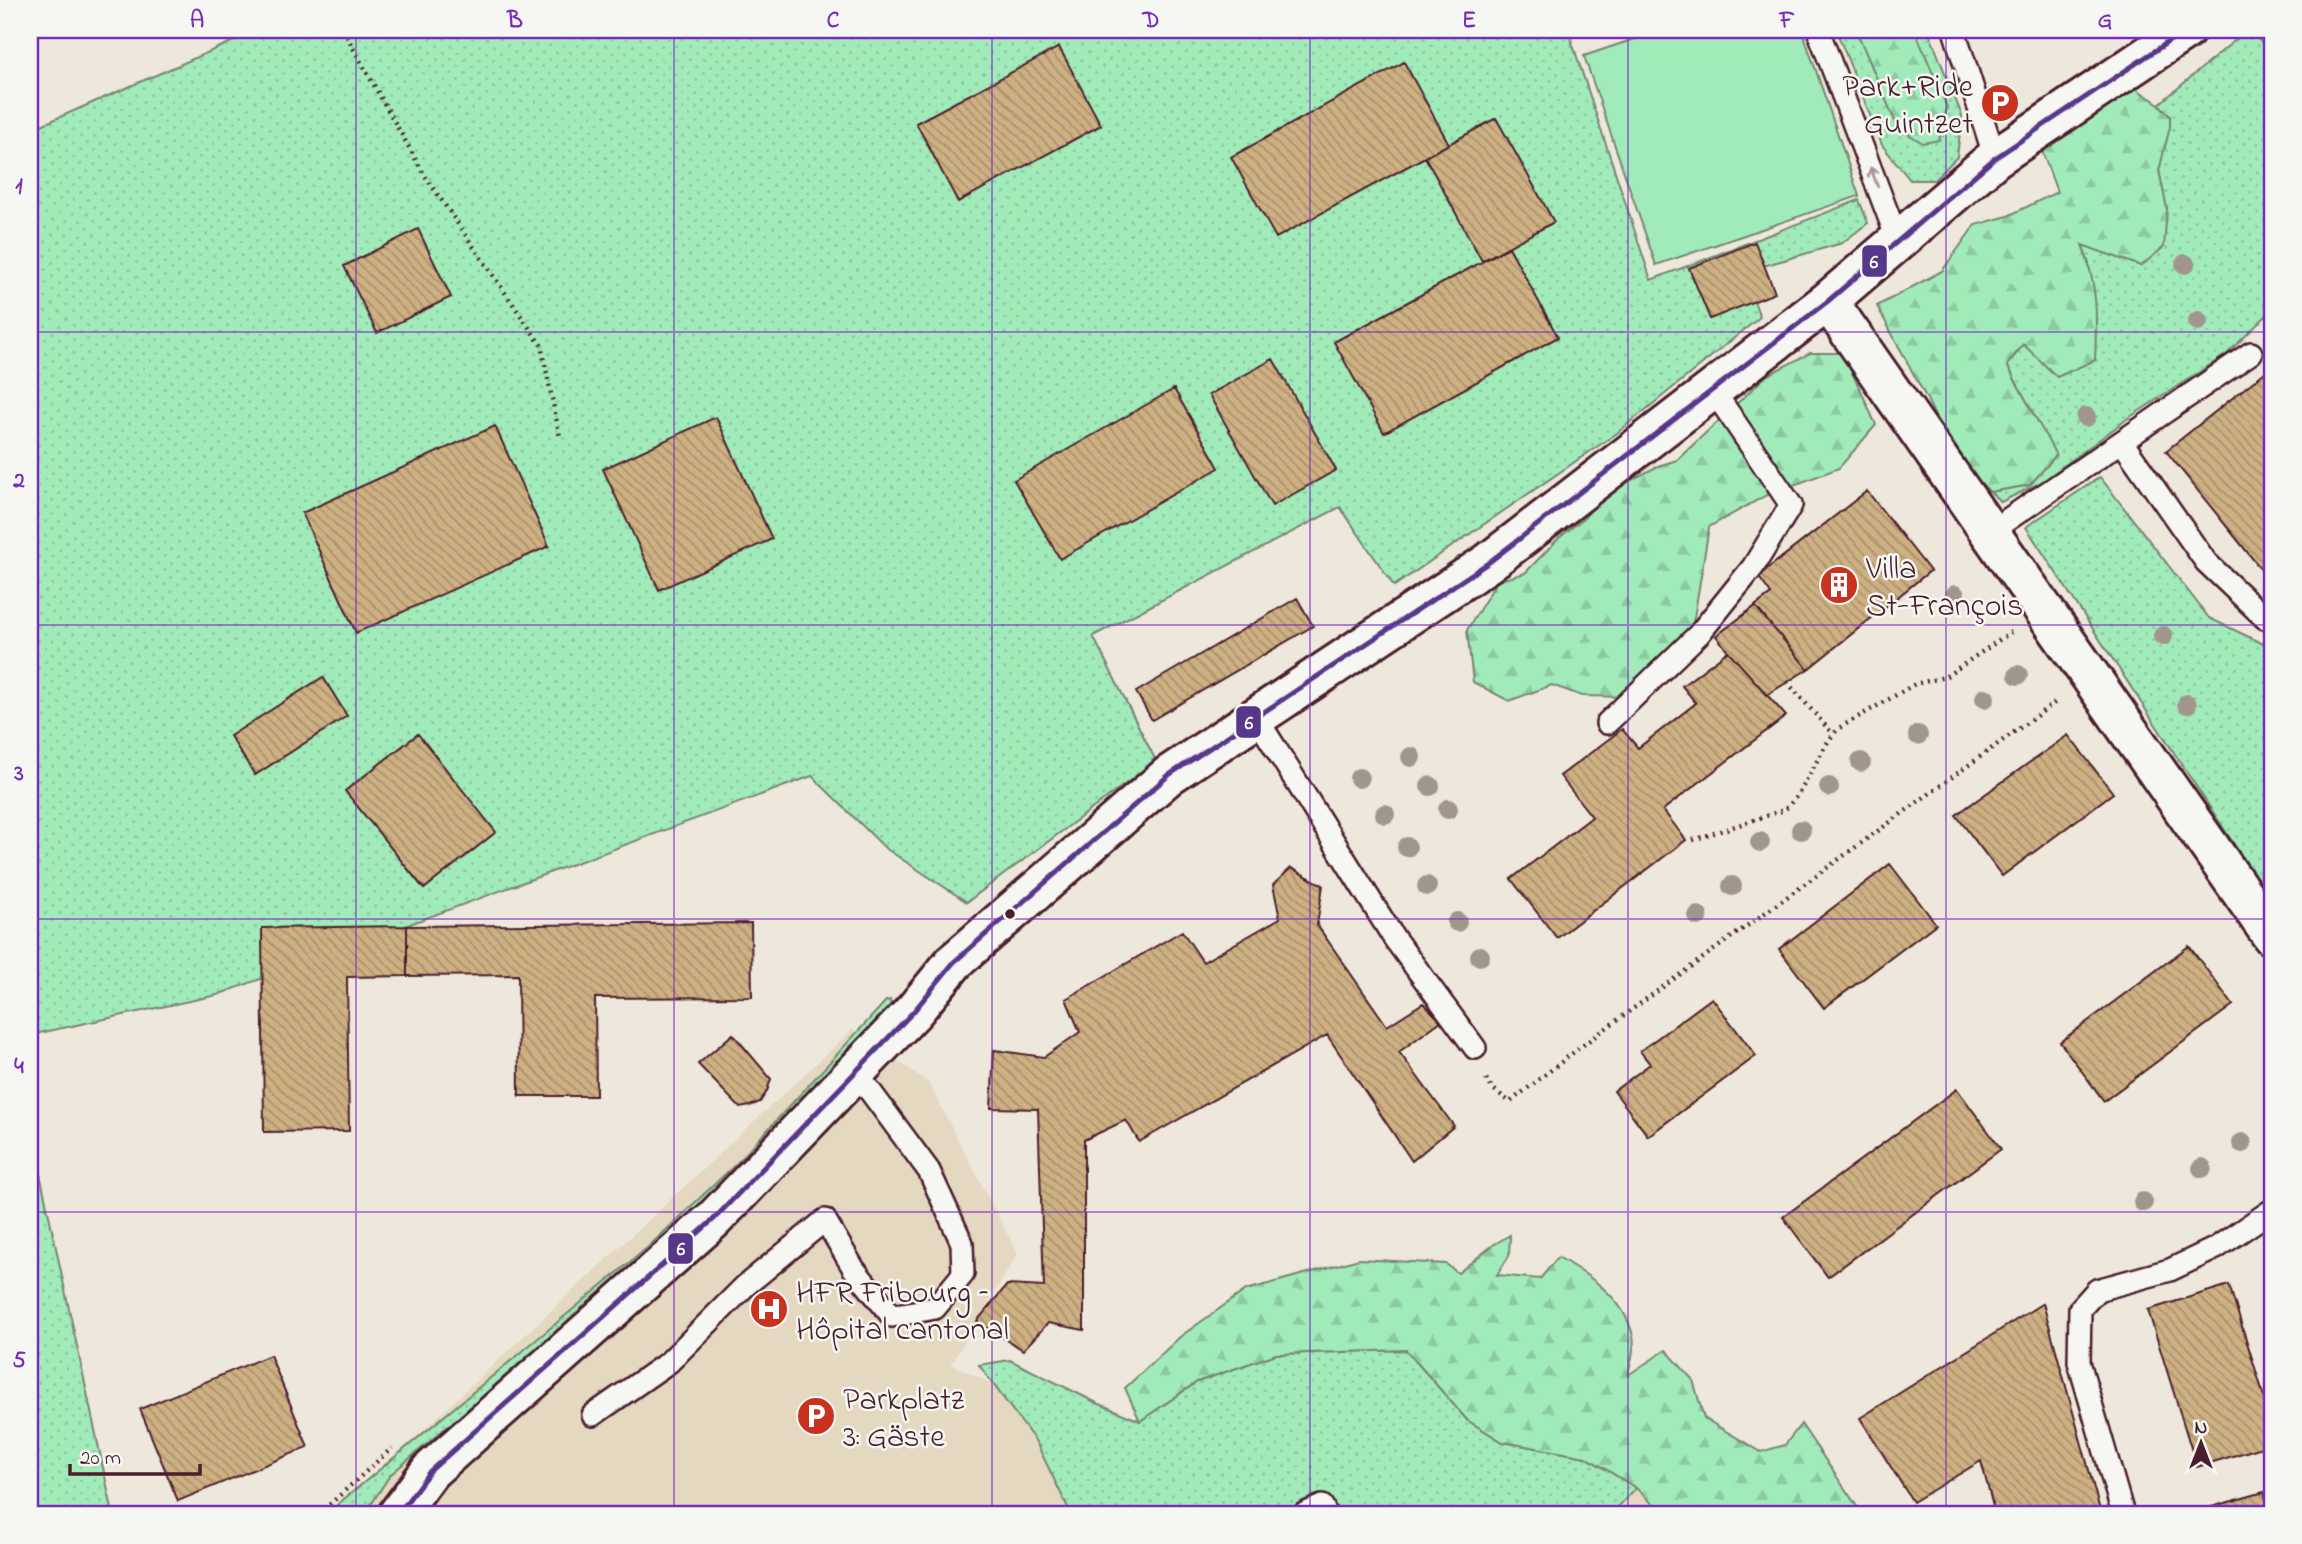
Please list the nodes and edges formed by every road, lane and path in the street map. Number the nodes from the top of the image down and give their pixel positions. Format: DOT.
graph roads {
  1 [pos="343,30"];
  2 [pos="1818,30"];
  3 [pos="1954,30"];
  4 [pos="2186,30"];
  5 [pos="1995,158"];
  6 [pos="1898,241"];
  7 [pos="1828,301"];
  8 [pos="2251,353"];
  9 [pos="1713,390"];
  10 [pos="560,437"];
  11 [pos="2122,442"];
  12 [pos="1991,531"];
  13 [pos="2046,610"];
  14 [pos="2272,611"];
  15 [pos="2092,676"];
  16 [pos="1787,682"];
  17 [pos="1256,717"];
  18 [pos="1608,723"];
  19 [pos="1833,734"];
  20 [pos="1693,840"];
  21 [pos="2272,936"];
  22 [pos="1475,1048"];
  23 [pos="856,1072"];
  24 [pos="2272,1210"];
  25 [pos="593,1415"];
  26 [pos="398,1514"];
  27 [pos="1304,1514"];
  28 [pos="1326,1514"];
  29 [pos="2123,1514"];
  1 -- 10 [label="path"];
  6 -- 2 [label="lane, one-way"];
  3 -- 5 [label="lane"];
  4 -- 5 [label="street"];
  5 -- 6 [label="street"];
  6 -- 7 [label="street"];
  7 -- 9 [label="street"];
  7 -- 12 [label="street"];
  8 -- 11 [label="lane"];
  9 -- 17 [label="street"];
  9 -- 18 [label="lane"];
  11 -- 12 [label="lane"];
  11 -- 14 [label="lane"];
  12 -- 13 [label="street"];
  13 -- 15 [label="street"];
  13 -- 19 [label="path"];
  15 -- 21 [label="street"];
  15 -- 22 [label="path"];
  16 -- 19 [label="path"];
  17 -- 22 [label="lane"];
  17 -- 23 [label="street"];
  19 -- 20 [label="path"];
  23 -- 25 [label="lane"];
  23 -- 26 [label="street"];
  24 -- 29 [label="lane"];
  27 -- 28 [label="lane"];
}
